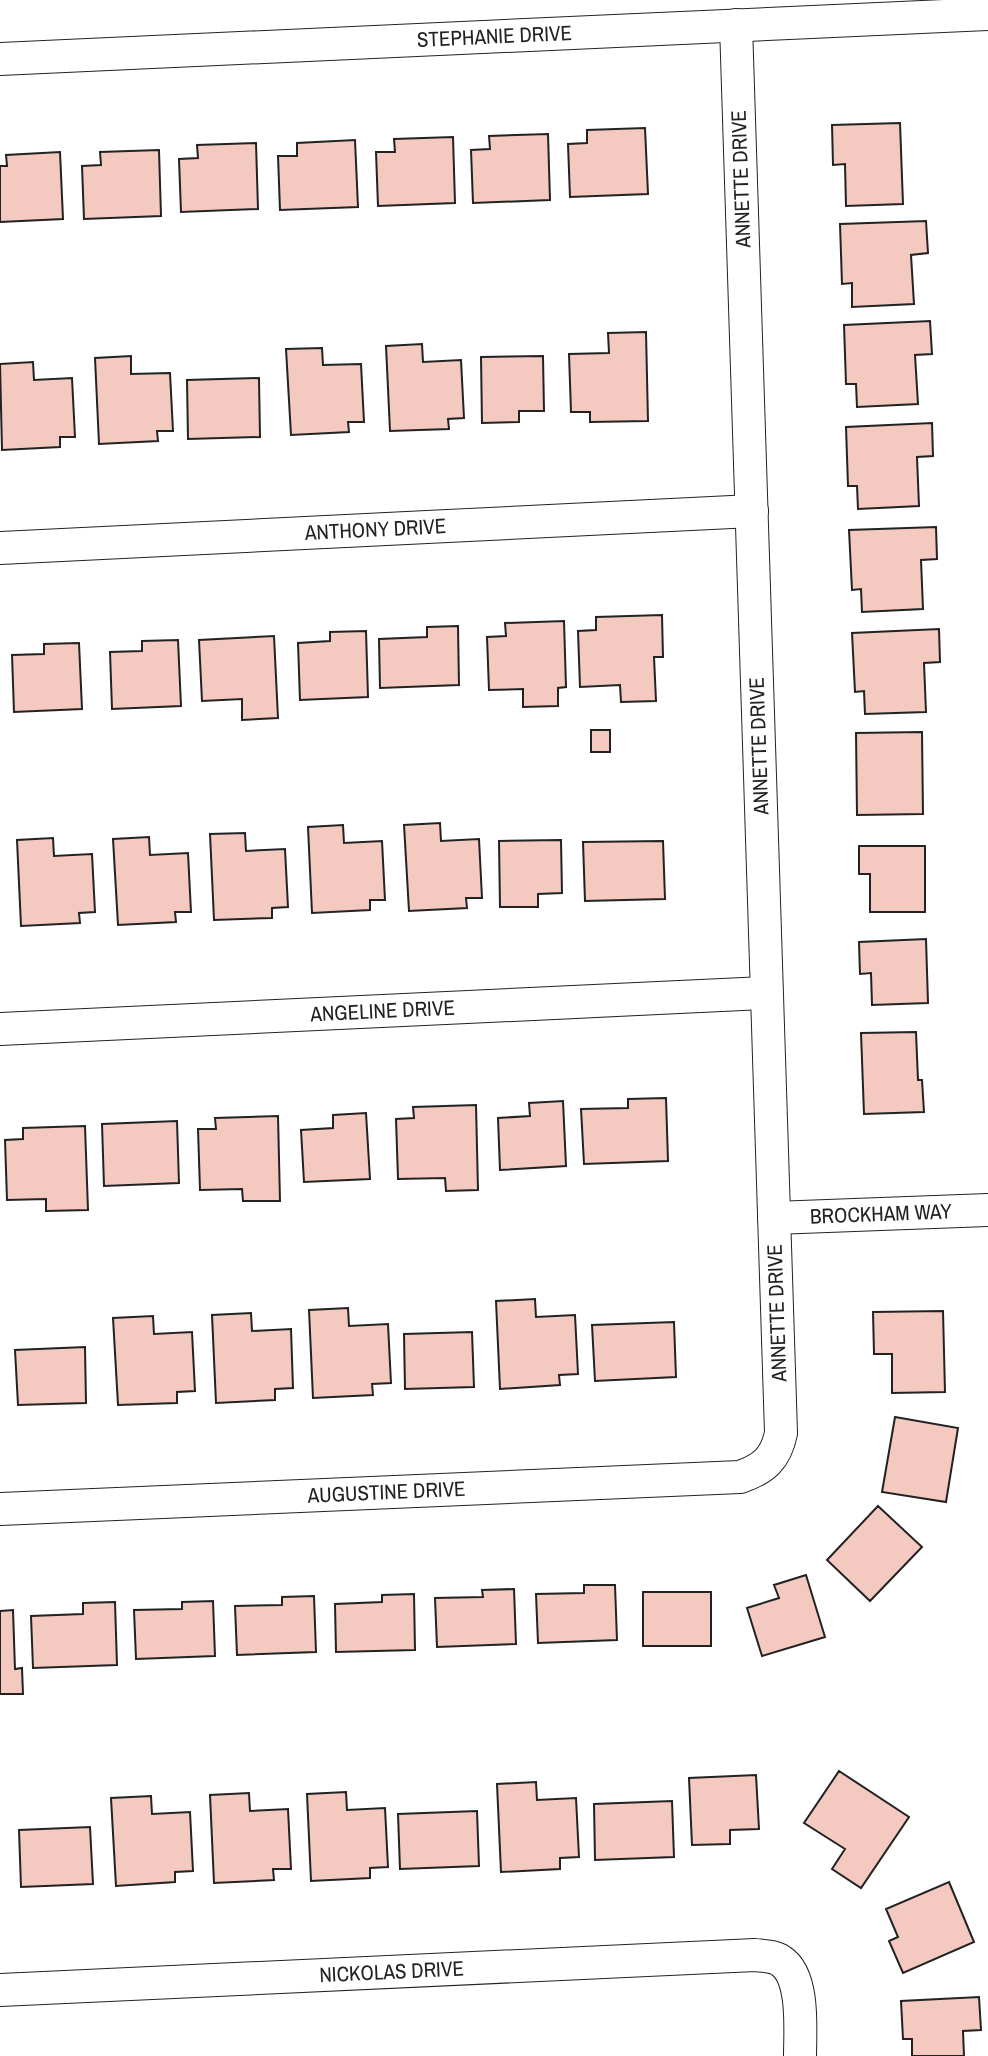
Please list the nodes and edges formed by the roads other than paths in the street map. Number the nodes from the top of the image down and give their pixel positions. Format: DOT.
graph roads {
  1 [pos="988,14"];
  2 [pos="736,25"];
  3 [pos="0,59"];
  4 [pos="752,511"];
  5 [pos="0,548"];
  6 [pos="766,993"];
  7 [pos="0,1029"];
  8 [pos="988,1210"];
  9 [pos="774,1218"];
  10 [pos="768,1463"];
  11 [pos="0,1509"];
  12 [pos="0,1990"];
  13 [pos="800,2056"];
  1 -- 2 [label="street, STEPHANIE DRIVE"];
  2 -- 3 [label="street, STEPHANIE DRIVE"];
  2 -- 4 [label="street, ANNETTE DRIVE"];
  4 -- 5 [label="street, ANTHONY DRIVE"];
  4 -- 6 [label="street, ANNETTE DRIVE"];
  6 -- 7 [label="street, ANGELINE DRIVE"];
  6 -- 9 [label="street, ANNETTE DRIVE"];
  8 -- 9 [label="street, BROCKHAM WAY"];
  9 -- 10 [label="street, ANNETTE DRIVE"];
  10 -- 11 [label="street, AUGUSTINE DRIVE"];
  12 -- 13 [label="street, NICKOLAS DRIVE"];
}
